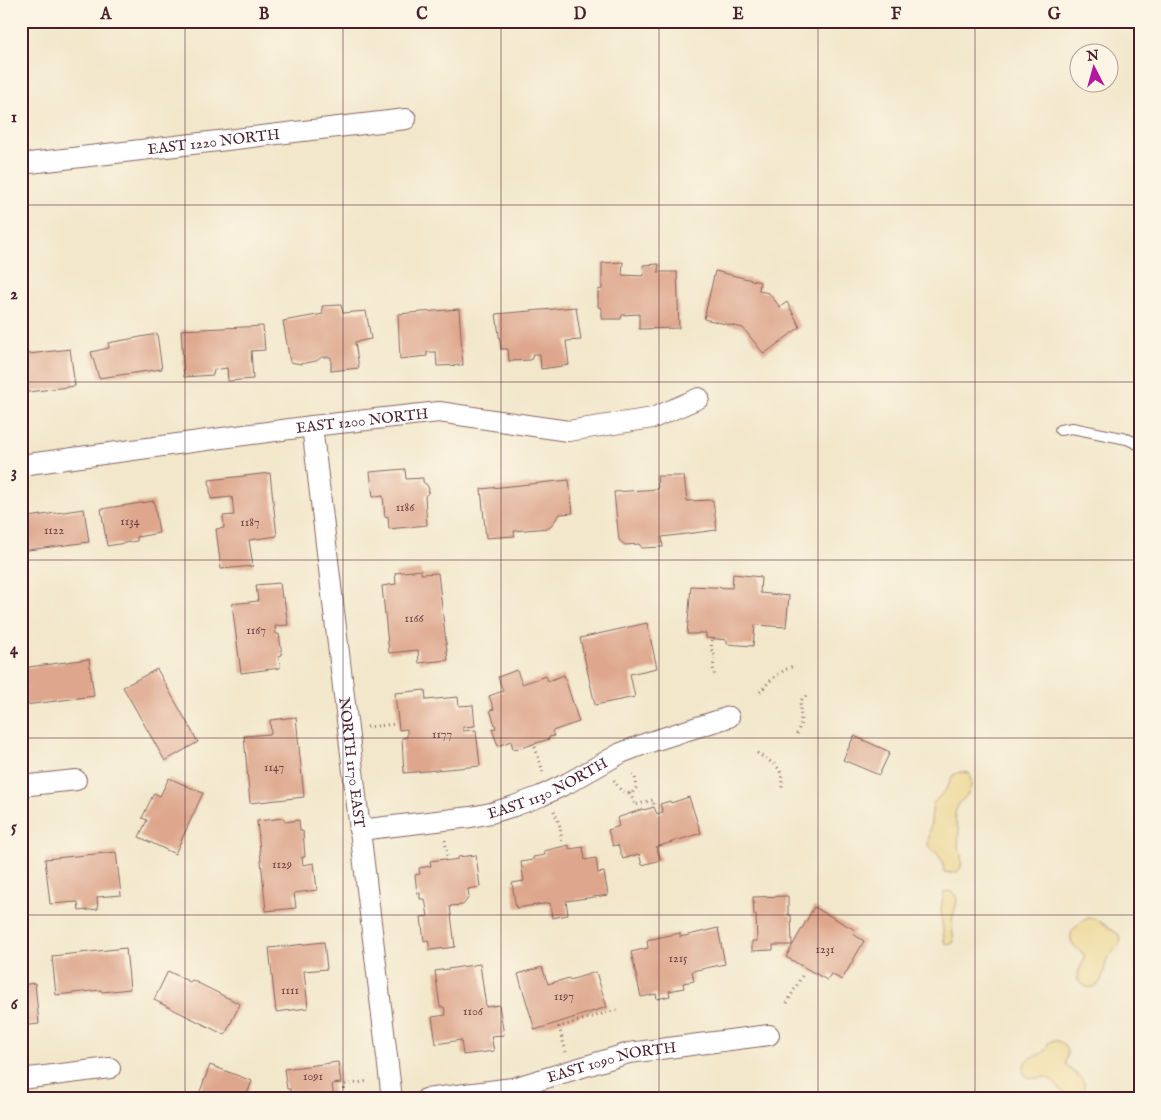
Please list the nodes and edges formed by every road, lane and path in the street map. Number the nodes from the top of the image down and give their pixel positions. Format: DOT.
graph roads {
  1 [pos="406,119"];
  2 [pos="21,164"];
  3 [pos="699,398"];
  4 [pos="312,426"];
  5 [pos="1060,430"];
  6 [pos="1140,445"];
  7 [pos="21,464"];
  8 [pos="712,640"];
  9 [pos="793,666"];
  10 [pos="715,678"];
  11 [pos="760,692"];
  12 [pos="806,696"];
  13 [pos="729,717"];
  14 [pos="396,724"];
  15 [pos="364,727"];
  16 [pos="797,734"];
  17 [pos="535,747"];
  18 [pos="757,752"];
  19 [pos="630,768"];
  20 [pos="544,776"];
  21 [pos="613,778"];
  22 [pos="76,780"];
  23 [pos="21,786"];
  24 [pos="782,788"];
  25 [pos="630,793"];
  26 [pos="654,804"];
  27 [pos="553,808"];
  28 [pos="359,830"];
  29 [pos="445,837"];
  30 [pos="562,844"];
  31 [pos="447,856"];
  32 [pos="803,974"];
  33 [pos="787,1003"];
  34 [pos="619,1009"];
  35 [pos="769,1035"];
  36 [pos="567,1054"];
  37 [pos="110,1068"];
  38 [pos="21,1079"];
  39 [pos="373,1080"];
  40 [pos="345,1099"];
  41 [pos="392,1099"];
  42 [pos="426,1099"];
  1 -- 2 [label="street, EAST 1220 NORTH"];
  3 -- 4 [label="street, EAST 1200 NORTH"];
  4 -- 7 [label="street, EAST 1200 NORTH"];
  4 -- 28 [label="street, NORTH 1170 EAST"];
  5 -- 6 [label="lane"];
  8 -- 10 [label="path"];
  9 -- 11 [label="path"];
  12 -- 16 [label="path"];
  13 -- 28 [label="street, EAST 1130 NORTH"];
  14 -- 15 [label="path"];
  17 -- 20 [label="path"];
  18 -- 24 [label="path"];
  19 -- 25 [label="path"];
  21 -- 25 [label="path"];
  22 -- 23 [label="street"];
  25 -- 26 [label="path"];
  27 -- 30 [label="path"];
  28 -- 41 [label="street, NORTH 1170 EAST"];
  29 -- 31 [label="path"];
  32 -- 33 [label="path"];
  34 -- 36 [label="path"];
  35 -- 42 [label="street, EAST 1090 NORTH"];
  37 -- 38 [label="street"];
  39 -- 40 [label="path"];
}
